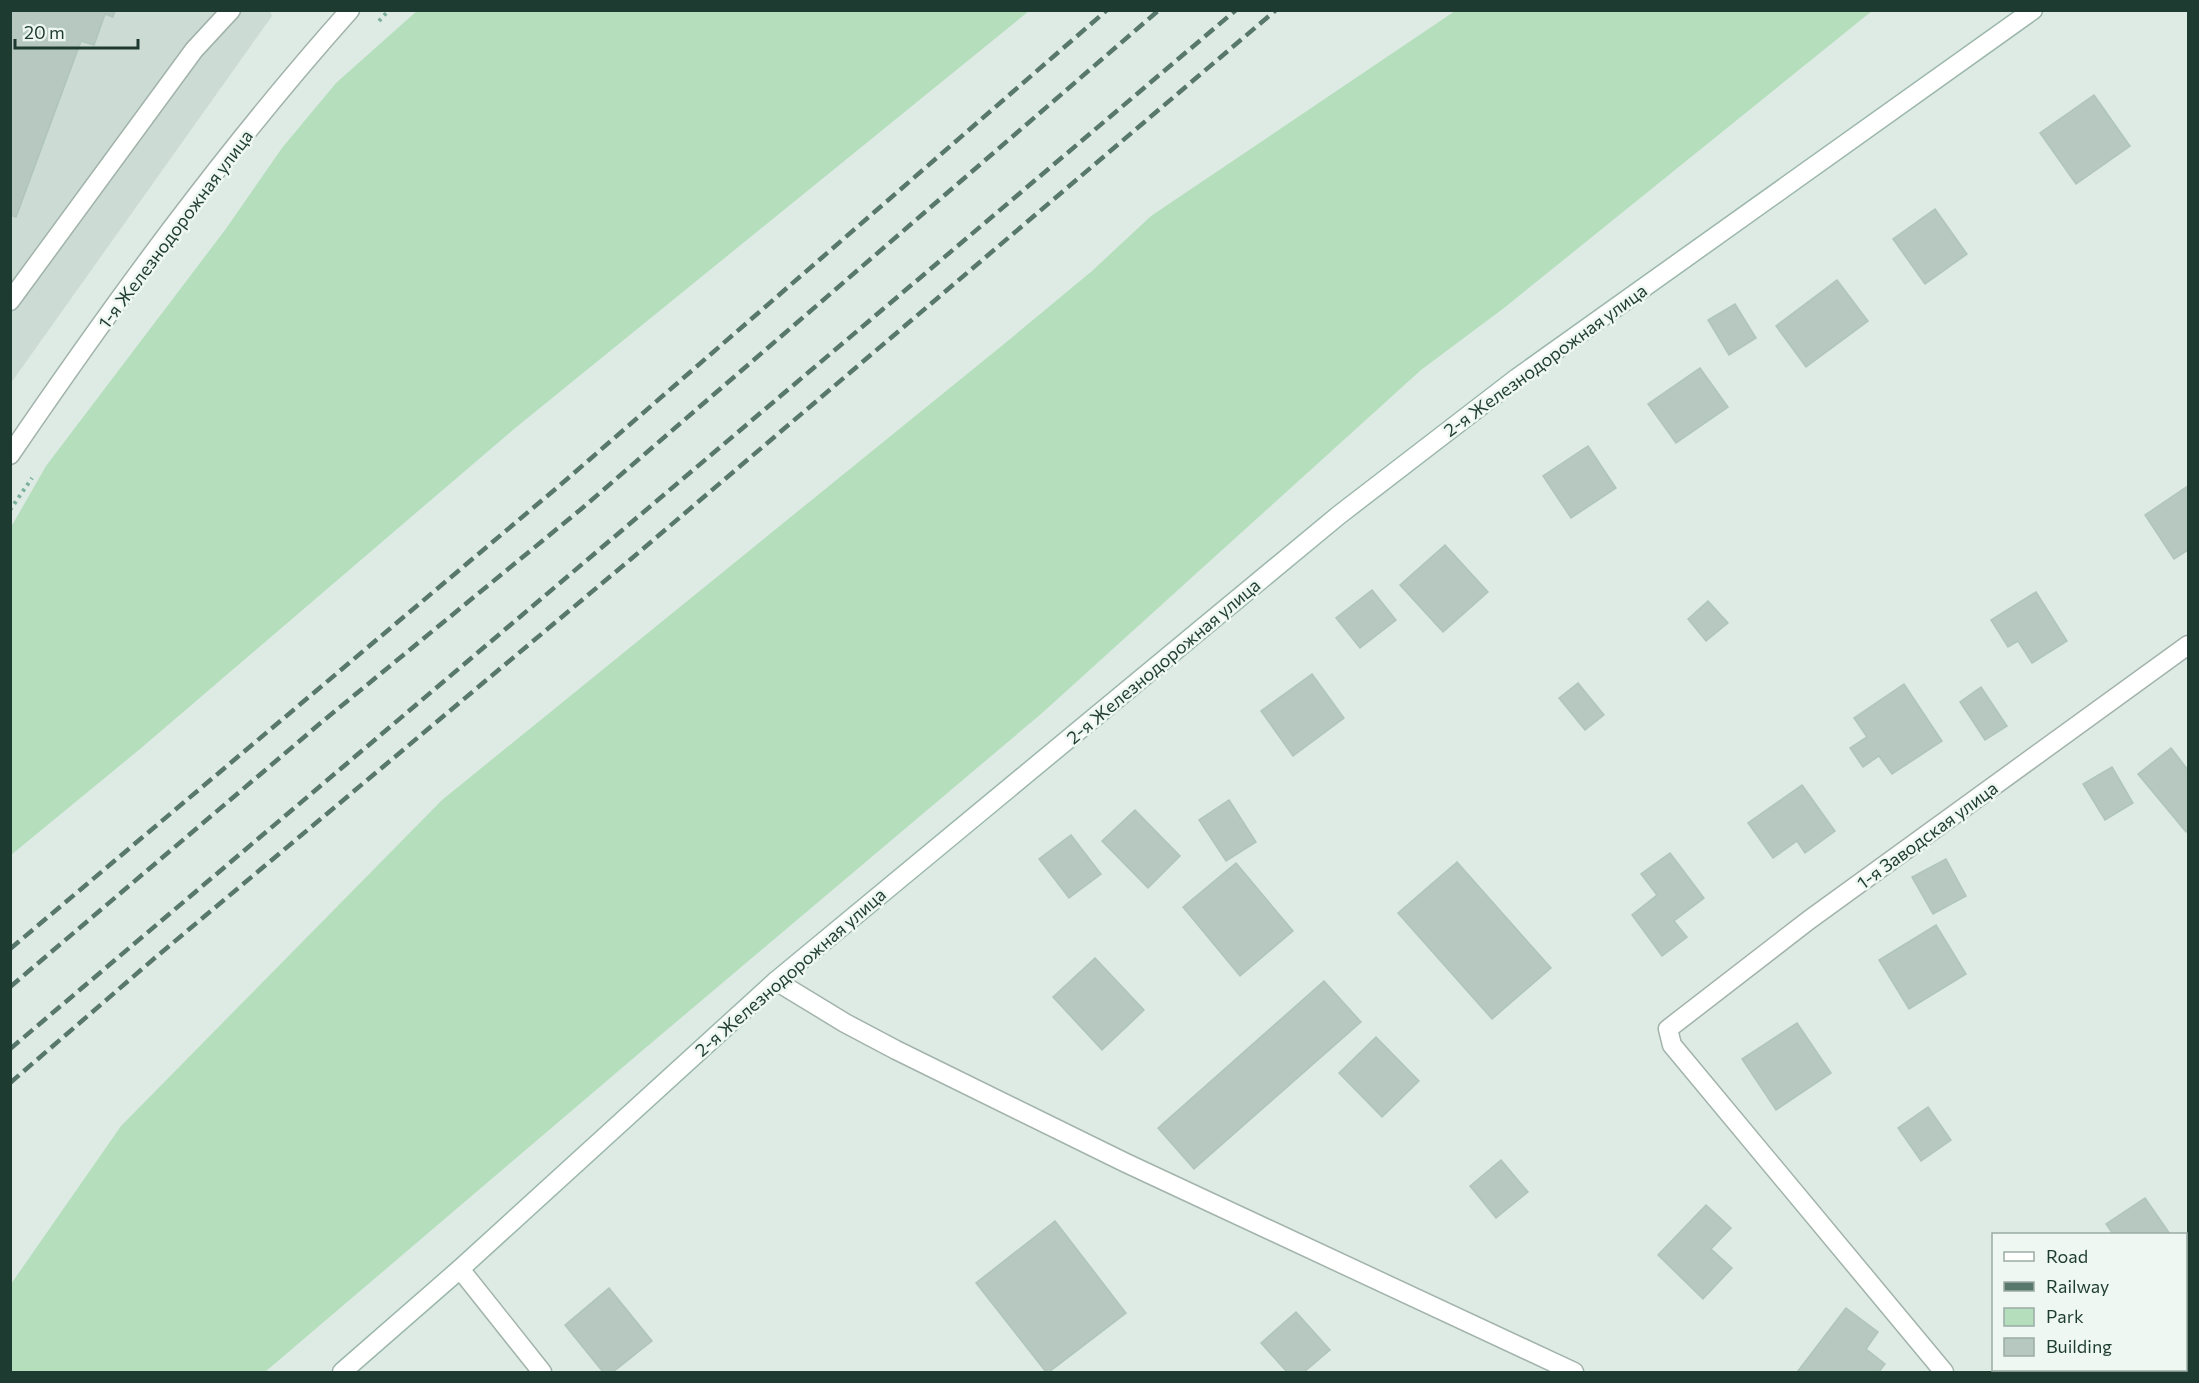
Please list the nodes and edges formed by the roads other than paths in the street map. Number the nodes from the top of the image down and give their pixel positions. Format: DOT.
graph roads {
  1 [pos="231,10"];
  2 [pos="350,10"];
  3 [pos="2033,10"];
  4 [pos="10,301"];
  5 [pos="10,455"];
  6 [pos="2188,645"];
  7 [pos="776,981"];
  8 [pos="460,1269"];
  9 [pos="342,1372"];
  10 [pos="542,1372"];
  11 [pos="1574,1372"];
  12 [pos="1944,1372"];
  1 -- 4 [label="street"];
  2 -- 5 [label="street, 1-я Железнодорожная улица"];
  3 -- 7 [label="street, 2-я Железнодорожная улица"];
  6 -- 12 [label="street, 1-я Заводская улица"];
  7 -- 8 [label="street, 2-я Железнодорожная улица"];
  7 -- 11 [label="street"];
  8 -- 9 [label="street, 2-я Железнодорожная улица"];
  8 -- 10 [label="street"];
}
